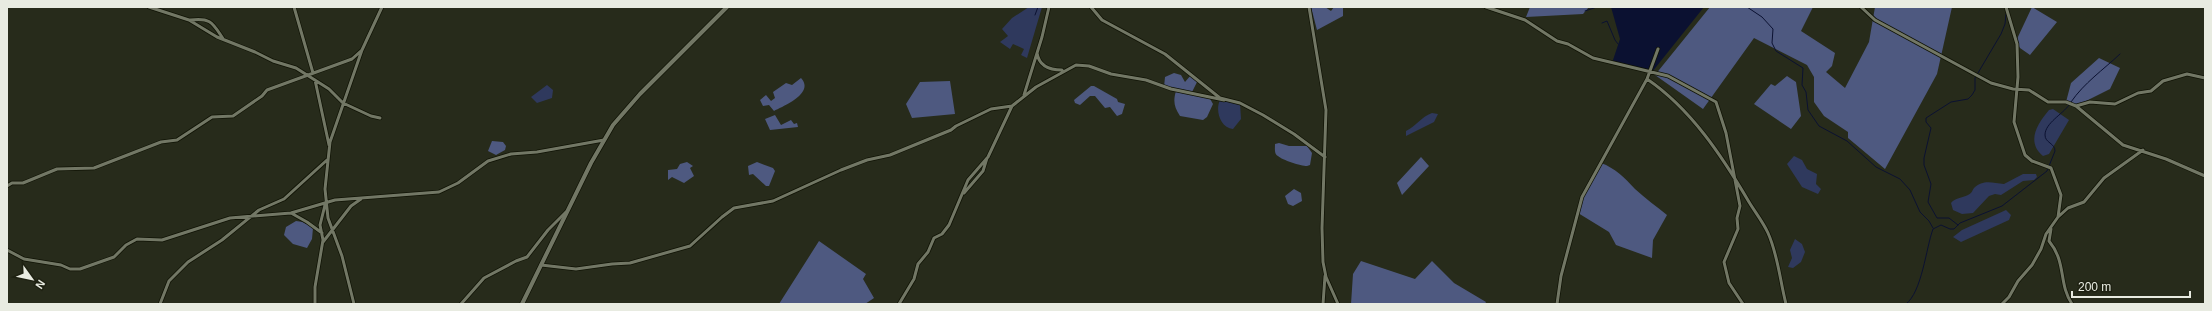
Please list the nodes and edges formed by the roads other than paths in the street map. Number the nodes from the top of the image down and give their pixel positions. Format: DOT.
graph roads {
  1 [pos="149,7"];
  2 [pos="294,7"];
  3 [pos="382,7"];
  4 [pos="727,7"];
  5 [pos="1048,7"];
  6 [pos="1091,7"];
  7 [pos="1309,7"];
  8 [pos="1486,7"];
  9 [pos="1861,7"];
  10 [pos="2006,7"];
  11 [pos="189,20"];
  12 [pos="225,41"];
  13 [pos="1658,49"];
  14 [pos="362,50"];
  15 [pos="1037,51"];
  16 [pos="1064,70"];
  17 [pos="1650,72"];
  18 [pos="313,73"];
  19 [pos="309,74"];
  20 [pos="1647,78"];
  21 [pos="2205,78"];
  22 [pos="315,80"];
  23 [pos="2017,89"];
  24 [pos="1024,97"];
  25 [pos="1224,100"];
  26 [pos="343,103"];
  27 [pos="1012,106"];
  28 [pos="2076,106"];
  29 [pos="380,118"];
  30 [pos="604,140"];
  31 [pos="330,147"];
  32 [pos="2143,150"];
  33 [pos="988,157"];
  34 [pos="1325,157"];
  35 [pos="328,159"];
  36 [pos="1734,175"];
  37 [pos="2205,176"];
  38 [pos="7,186"];
  39 [pos="963,195"];
  40 [pos="362,198"];
  41 [pos="326,203"];
  42 [pos="568,210"];
  43 [pos="291,213"];
  44 [pos="251,215"];
  45 [pos="2058,217"];
  46 [pos="2051,227"];
  47 [pos="332,229"];
  48 [pos="322,232"];
  49 [pos="322,244"];
  50 [pos="7,250"];
  51 [pos="541,265"];
  52 [pos="1325,273"];
  53 [pos="160,304"];
  54 [pos="315,304"];
  55 [pos="354,304"];
  56 [pos="461,304"];
  57 [pos="522,304"];
  58 [pos="899,304"];
  59 [pos="1323,304"];
  60 [pos="1338,304"];
  61 [pos="1557,304"];
  62 [pos="1744,304"];
  63 [pos="1786,304"];
  64 [pos="2002,304"];
  65 [pos="2072,304"];
  1 -- 11 [label="street"];
  2 -- 18 [label="street"];
  3 -- 14 [label="street"];
  4 -- 30 [label="street"];
  5 -- 15 [label="street"];
  6 -- 25 [label="street"];
  7 -- 34 [label="street"];
  8 -- 17 [label="street"];
  9 -- 23 [label="street"];
  10 -- 23 [label="street"];
  11 -- 12 [label="street"];
  11 -- 12 [label="street"];
  12 -- 19 [label="street"];
  13 -- 17 [label="street"];
  14 -- 18 [label="street"];
  14 -- 26 [label="street"];
  15 -- 16 [label="street"];
  15 -- 24 [label="street"];
  16 -- 24 [label="street"];
  16 -- 25 [label="street"];
  17 -- 20 [label="street"];
  17 -- 36 [label="street"];
  18 -- 19 [label="street"];
  18 -- 22 [label="street"];
  19 -- 22 [label="street"];
  19 -- 38 [label="street"];
  20 -- 36 [label="street"];
  20 -- 61 [label="street"];
  21 -- 28 [label="street"];
  22 -- 26 [label="street"];
  22 -- 31 [label="street"];
  23 -- 28 [label="street"];
  23 -- 45 [label="street"];
  24 -- 27 [label="street"];
  25 -- 34 [label="street"];
  26 -- 29 [label="street"];
  26 -- 31 [label="street"];
  27 -- 33 [label="street"];
  27 -- 51 [label="street"];
  28 -- 32 [label="street"];
  30 -- 40 [label="street"];
  30 -- 42 [label="street"];
  31 -- 35 [label="street"];
  32 -- 37 [label="street"];
  32 -- 45 [label="street"];
  33 -- 39 [label="street"];
  33 -- 39 [label="street"];
  34 -- 52 [label="street"];
  35 -- 41 [label="street"];
  35 -- 44 [label="street"];
  36 -- 62 [label="street"];
  36 -- 63 [label="street"];
  39 -- 58 [label="street"];
  40 -- 41 [label="street"];
  40 -- 47 [label="street"];
  41 -- 43 [label="street"];
  41 -- 47 [label="street"];
  41 -- 48 [label="street"];
  42 -- 51 [label="street"];
  42 -- 56 [label="street"];
  43 -- 44 [label="street"];
  43 -- 48 [label="street"];
  44 -- 50 [label="street"];
  44 -- 53 [label="street"];
  45 -- 46 [label="street"];
  46 -- 64 [label="street"];
  46 -- 65 [label="street"];
  47 -- 49 [label="street"];
  47 -- 55 [label="street"];
  48 -- 49 [label="street"];
  49 -- 54 [label="street"];
  51 -- 57 [label="street"];
  52 -- 59 [label="street"];
  52 -- 60 [label="street"];
}
